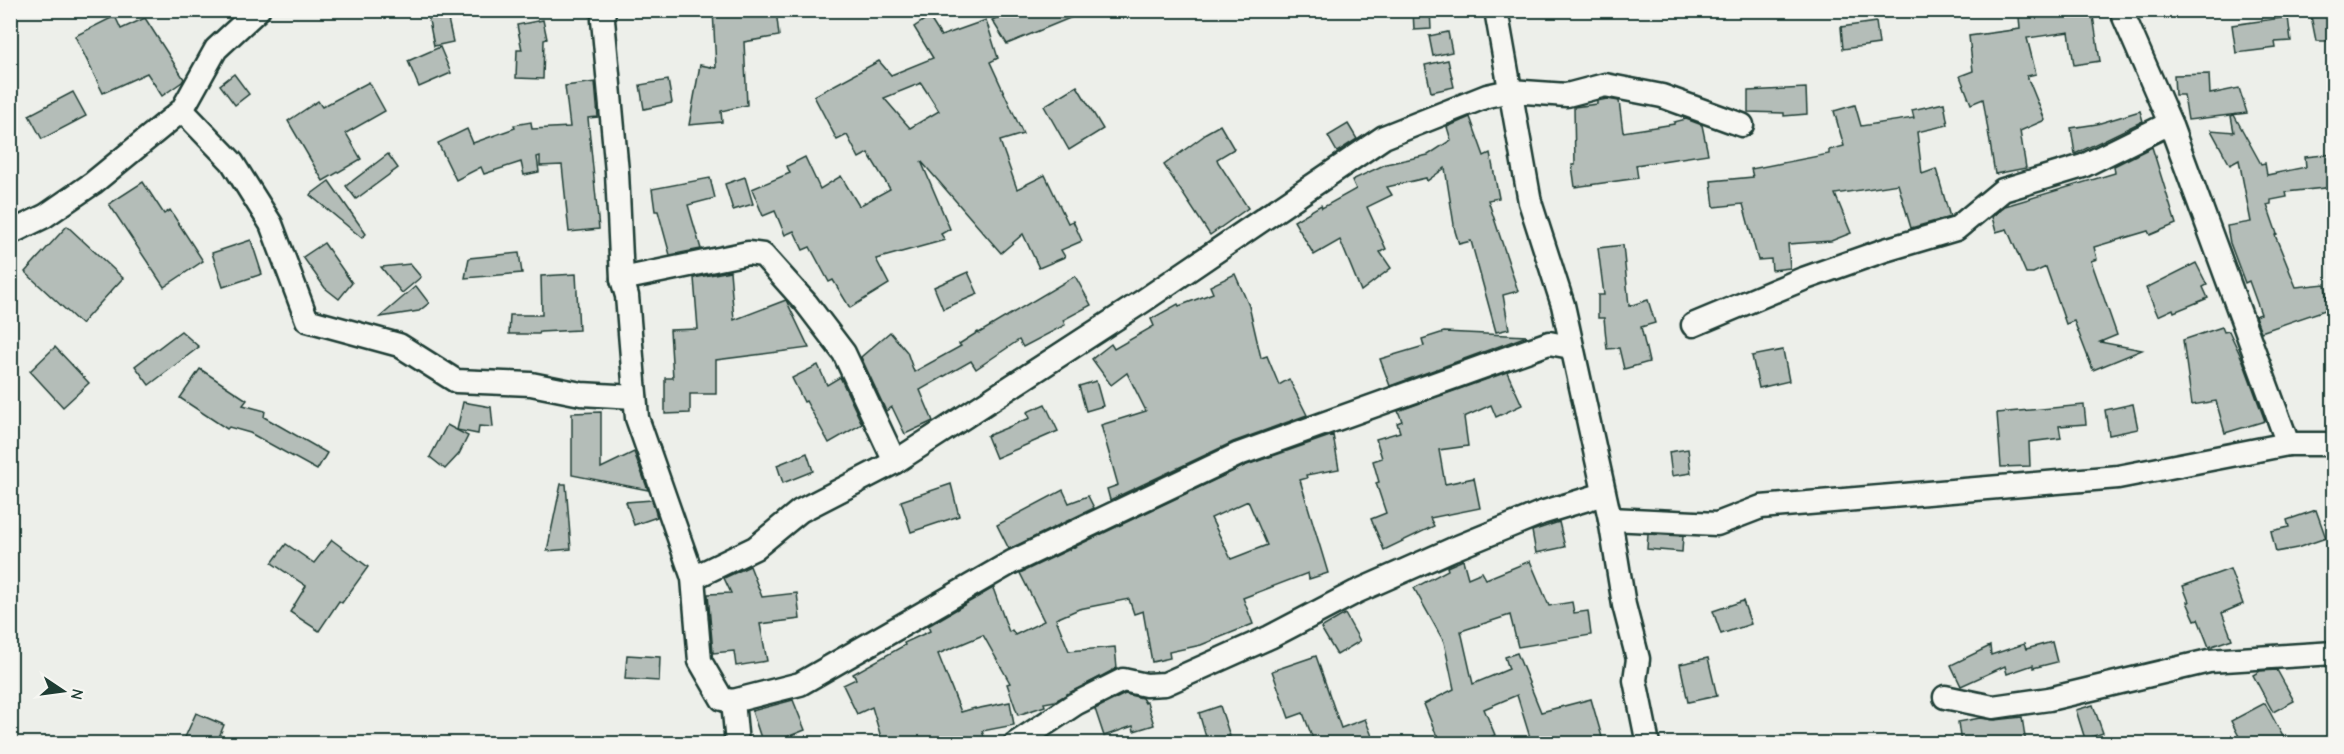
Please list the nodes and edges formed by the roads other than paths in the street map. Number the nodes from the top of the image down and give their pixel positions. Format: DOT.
graph roads {
  1 [pos="258,10"];
  2 [pos="604,10"];
  3 [pos="1496,10"];
  4 [pos="2121,10"];
  5 [pos="1510,91"];
  6 [pos="182,110"];
  7 [pos="2170,123"];
  8 [pos="1742,125"];
  9 [pos="10,233"];
  10 [pos="622,279"];
  11 [pos="1693,325"];
  12 [pos="1571,347"];
  13 [pos="635,398"];
  14 [pos="2288,444"];
  15 [pos="2334,444"];
  16 [pos="896,462"];
  17 [pos="1604,494"];
  18 [pos="1610,519"];
  19 [pos="693,578"];
  20 [pos="2334,653"];
  21 [pos="1945,697"];
  22 [pos="733,701"];
  23 [pos="737,744"];
  24 [pos="1015,744"];
  25 [pos="1648,744"];
  1 -- 6 [label="street"];
  2 -- 10 [label="street"];
  3 -- 5 [label="street"];
  4 -- 7 [label="street"];
  5 -- 8 [label="street"];
  5 -- 12 [label="street"];
  5 -- 16 [label="street"];
  6 -- 9 [label="street"];
  6 -- 13 [label="street"];
  7 -- 11 [label="street"];
  7 -- 14 [label="street"];
  10 -- 13 [label="street"];
  10 -- 16 [label="street"];
  12 -- 17 [label="street"];
  12 -- 22 [label="street"];
  13 -- 19 [label="street"];
  14 -- 15 [label="street"];
  14 -- 18 [label="street"];
  16 -- 19 [label="street"];
  17 -- 18 [label="street"];
  17 -- 24 [label="street"];
  18 -- 25 [label="street"];
  19 -- 22 [label="street"];
  20 -- 21 [label="street"];
  22 -- 23 [label="street"];
}
